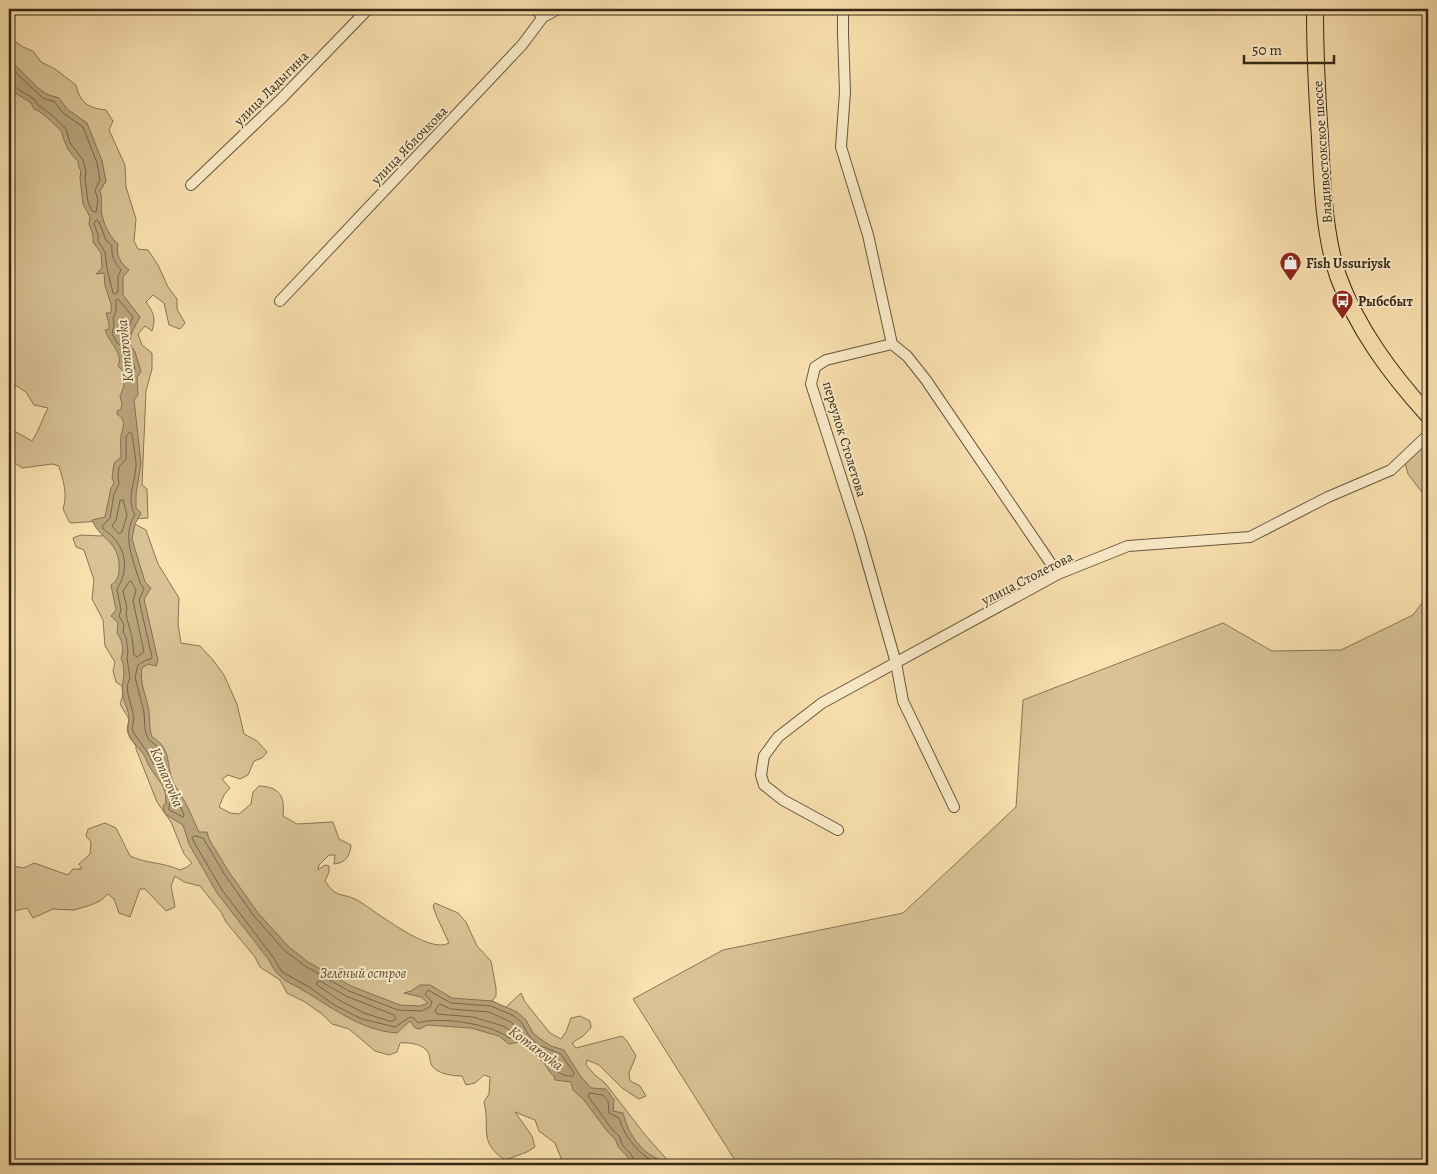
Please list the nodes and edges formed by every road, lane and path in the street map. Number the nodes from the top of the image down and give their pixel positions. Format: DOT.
graph roads {
  1 [pos="368,9"];
  2 [pos="535,9"];
  3 [pos="558,9"];
  4 [pos="843,9"];
  5 [pos="1315,9"];
  6 [pos="543,16"];
  7 [pos="191,185"];
  8 [pos="280,301"];
  9 [pos="892,344"];
  10 [pos="1428,415"];
  11 [pos="1428,435"];
  12 [pos="1058,574"];
  13 [pos="896,663"];
  14 [pos="954,807"];
  15 [pos="838,830"];
  1 -- 7 [label="street, улица Ладыгина"];
  2 -- 6 [label="street"];
  3 -- 6 [label="street, улица Яблочкова"];
  4 -- 9 [label="street"];
  5 -- 10 [label="highway, Владивостокское шоссе"];
  6 -- 8 [label="street, улица Яблочкова"];
  9 -- 12 [label="street"];
  9 -- 13 [label="street, переулок Столетова"];
  11 -- 12 [label="street, улица Столетова"];
  12 -- 13 [label="street, улица Столетова"];
  13 -- 14 [label="street, переулок Столетова"];
  13 -- 15 [label="street, улица Столетова"];
}
